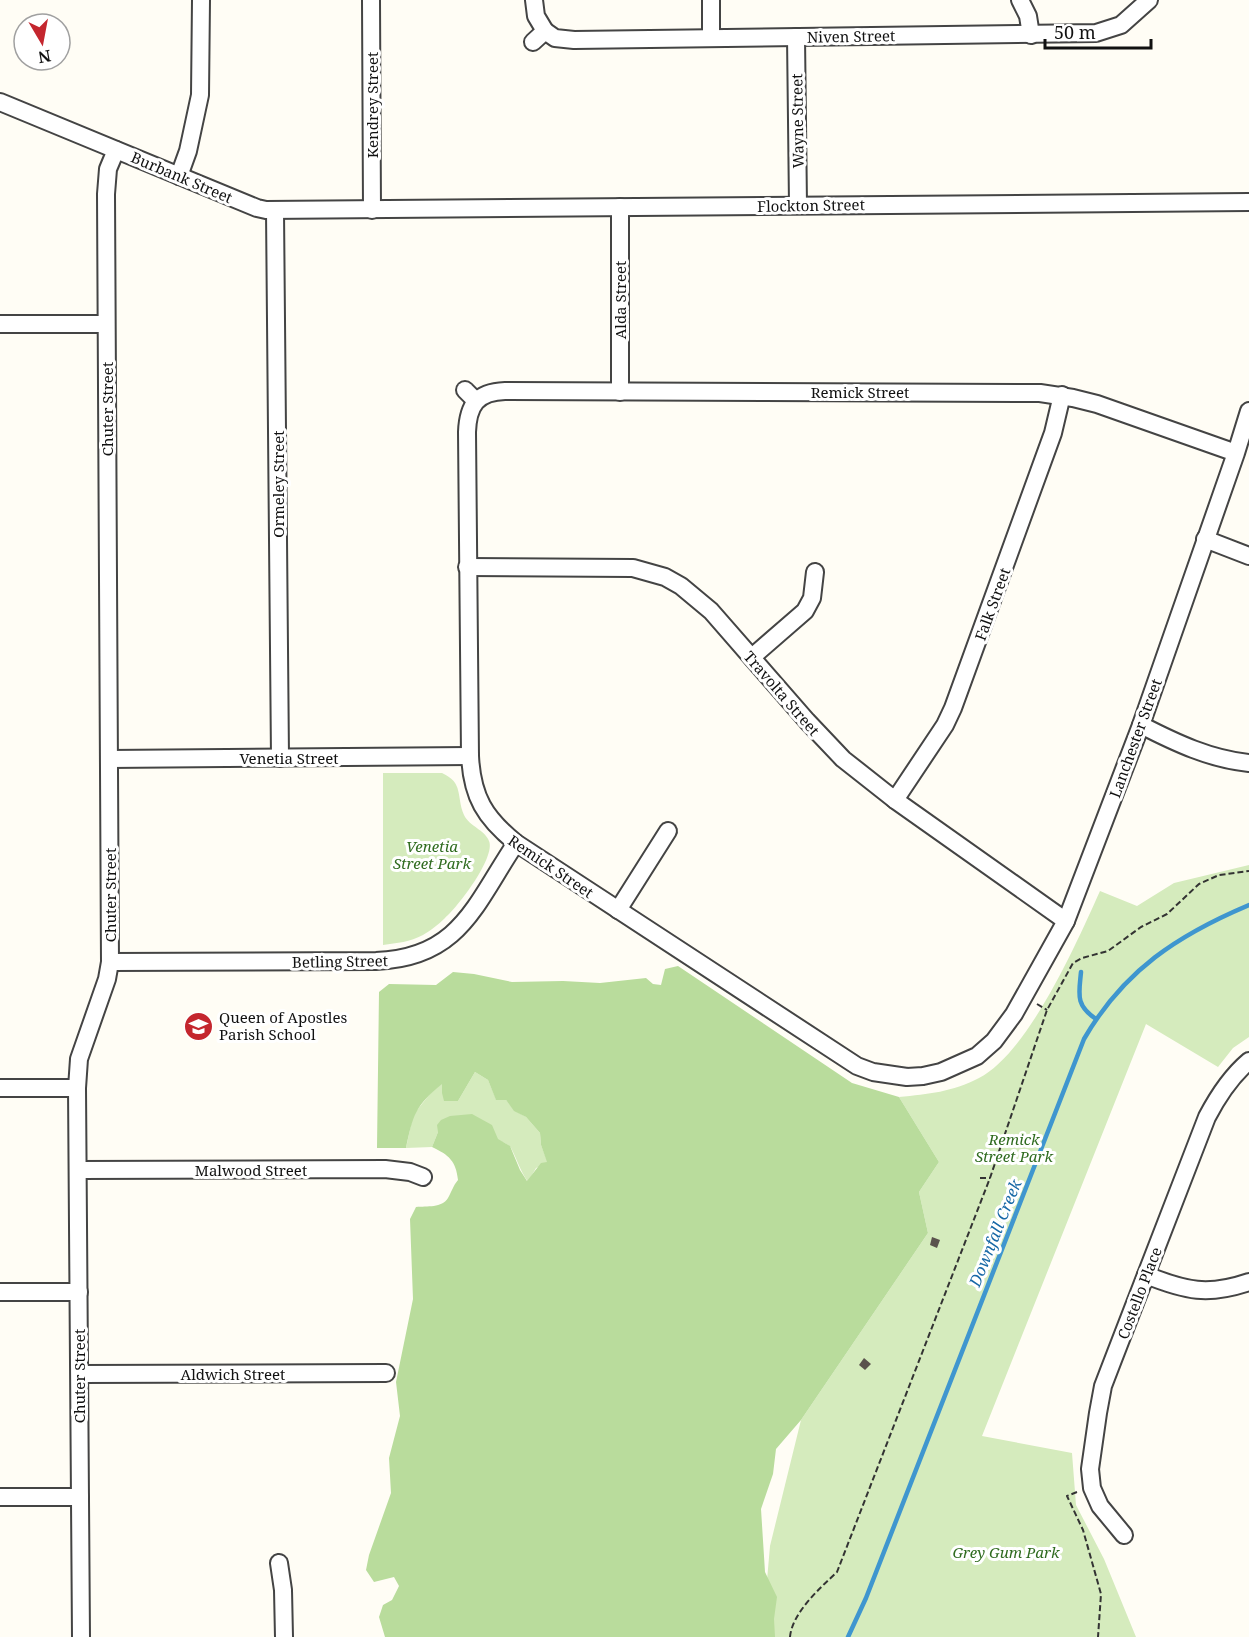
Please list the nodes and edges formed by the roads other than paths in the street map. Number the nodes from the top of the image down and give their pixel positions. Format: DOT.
graph roads {
  1 [pos="201,0"];
  2 [pos="371,0"];
  3 [pos="534,0"];
  4 [pos="711,0"];
  5 [pos="1020,0"];
  6 [pos="1149,0"];
  7 [pos="1031,35"];
  8 [pos="796,37"];
  9 [pos="711,38"];
  10 [pos="0,102"];
  11 [pos="116,150"];
  12 [pos="179,176"];
  13 [pos="1249,202"];
  14 [pos="798,205"];
  15 [pos="620,207"];
  16 [pos="372,210"];
  17 [pos="275,211"];
  18 [pos="0,324"];
  19 [pos="106,324"];
  20 [pos="620,392"];
  21 [pos="1062,395"];
  22 [pos="1249,411"];
  23 [pos="1236,453"];
  24 [pos="1206,539"];
  25 [pos="1249,556"];
  26 [pos="467,567"];
  27 [pos="815,572"];
  28 [pos="752,657"];
  29 [pos="1141,725"];
  30 [pos="470,756"];
  31 [pos="280,758"];
  32 [pos="109,759"];
  33 [pos="1249,763"];
  34 [pos="895,800"];
  35 [pos="668,831"];
  36 [pos="516,843"];
  37 [pos="618,910"];
  38 [pos="1066,921"];
  39 [pos="110,962"];
  40 [pos="986,1049"];
  41 [pos="1249,1061"];
  42 [pos="0,1088"];
  43 [pos="77,1088"];
  44 [pos="78,1170"];
  45 [pos="423,1177"];
  46 [pos="1146,1275"];
  47 [pos="1249,1282"];
  48 [pos="0,1292"];
  49 [pos="79,1292"];
  50 [pos="386,1373"];
  51 [pos="80,1374"];
  52 [pos="0,1497"];
  53 [pos="80,1497"];
  54 [pos="1124,1535"];
  55 [pos="279,1563"];
  56 [pos="81,1637"];
  57 [pos="284,1637"];
  1 -- 12 [label="street"];
  2 -- 16 [label="street, Kendrey Street"];
  3 -- 9 [label="street, Niven Street"];
  4 -- 9 [label="street"];
  5 -- 7 [label="street"];
  6 -- 7 [label="street, Niven Street"];
  7 -- 8 [label="street, Niven Street"];
  8 -- 9 [label="street, Niven Street"];
  8 -- 14 [label="street, Wayne Street"];
  10 -- 11 [label="street, Burbank Street"];
  11 -- 12 [label="street, Burbank Street"];
  11 -- 19 [label="street, Chuter Street"];
  12 -- 17 [label="street, Burbank Street"];
  13 -- 14 [label="street, Flockton Street"];
  14 -- 15 [label="street, Flockton Street"];
  15 -- 16 [label="street, Flockton Street"];
  15 -- 20 [label="street, Alda Street"];
  16 -- 17 [label="street, Burbank Street"];
  17 -- 31 [label="street, Ormeley Street"];
  18 -- 19 [label="street"];
  19 -- 32 [label="street, Chuter Street"];
  20 -- 21 [label="street, Remick Street"];
  20 -- 26 [label="street, Remick Street"];
  21 -- 23 [label="street, Remick Street"];
  21 -- 34 [label="street, Falk Street"];
  22 -- 23 [label="street, Lanchester Street"];
  23 -- 24 [label="street, Lanchester Street"];
  24 -- 25 [label="street"];
  24 -- 29 [label="street, Lanchester Street"];
  26 -- 28 [label="street, Travolta Street"];
  26 -- 30 [label="street, Remick Street"];
  27 -- 28 [label="street"];
  28 -- 34 [label="street, Travolta Street"];
  29 -- 33 [label="street"];
  29 -- 38 [label="street, Lanchester Street"];
  30 -- 31 [label="street, Venetia Street"];
  30 -- 36 [label="street, Remick Street"];
  31 -- 32 [label="street, Venetia Street"];
  32 -- 39 [label="street, Chuter Street"];
  34 -- 38 [label="street, Travolta Street"];
  35 -- 37 [label="street"];
  36 -- 37 [label="street, Remick Street"];
  36 -- 39 [label="street, Betling Street"];
  37 -- 40 [label="street, Remick Street"];
  38 -- 40 [label="street, Lanchester Street"];
  39 -- 43 [label="street, Chuter Street"];
  41 -- 46 [label="street, Costello Place"];
  42 -- 43 [label="street"];
  43 -- 44 [label="street, Chuter Street"];
  44 -- 45 [label="street, Malwood Street"];
  44 -- 49 [label="street, Chuter Street"];
  46 -- 47 [label="street"];
  46 -- 54 [label="street, Costello Place"];
  48 -- 49 [label="street"];
  49 -- 51 [label="street, Chuter Street"];
  50 -- 51 [label="street, Aldwich Street"];
  51 -- 53 [label="street, Chuter Street"];
  52 -- 53 [label="street"];
  53 -- 56 [label="street, Chuter Street"];
  55 -- 57 [label="street"];
}
